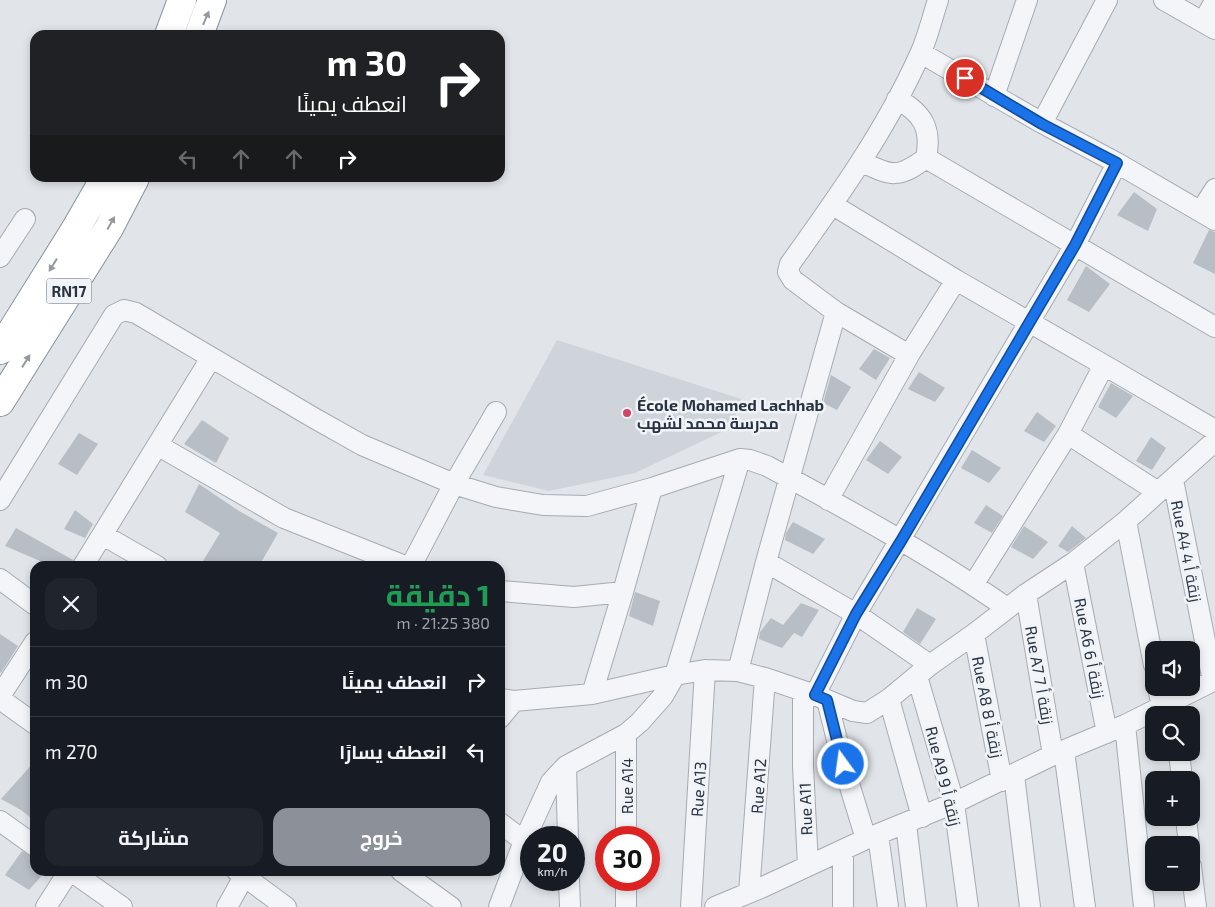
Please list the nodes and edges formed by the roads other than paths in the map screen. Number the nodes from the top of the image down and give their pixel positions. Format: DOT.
graph roads {
  1 [pos="182,0"];
  2 [pos="212,0"];
  3 [pos="938,0"];
  4 [pos="1027,0"];
  5 [pos="1107,0"];
  6 [pos="1164,0"];
  7 [pos="1215,1"];
  8 [pos="1209,26"];
  9 [pos="171,30"];
  10 [pos="201,30"];
  11 [pos="921,53"];
  12 [pos="994,96"];
  13 [pos="897,99"];
  14 [pos="1042,124"];
  15 [pos="926,158"];
  16 [pos="862,162"];
  17 [pos="1117,163"];
  18 [pos="103,182"];
  19 [pos="133,182"];
  20 [pos="1215,189"];
  21 [pos="833,205"];
  22 [pos="1208,216"];
  23 [pos="25,219"];
  24 [pos="1075,245"];
  25 [pos="0,257"];
  26 [pos="956,280"];
  27 [pos="836,312"];
  28 [pos="1029,323"];
  29 [pos="1215,327"];
  30 [pos="0,350"];
  31 [pos="909,355"];
  32 [pos="211,358"];
  33 [pos="1104,365"];
  34 [pos="0,402"];
  35 [pos="496,412"];
  36 [pos="1068,434"];
  37 [pos="1215,440"];
  38 [pos="159,446"];
  39 [pos="740,459"];
  40 [pos="790,478"];
  41 [pos="454,484"];
  42 [pos="1166,486"];
  43 [pos="652,488"];
  44 [pos="0,500"];
  45 [pos="828,500"];
  46 [pos="1126,521"];
  47 [pos="103,535"];
  48 [pos="901,541"];
  49 [pos="86,561"];
  50 [pos="148,561"];
  51 [pos="392,561"];
  52 [pos="414,561"];
  53 [pos="766,562"];
  54 [pos="1073,563"];
  55 [pos="0,579"];
  56 [pos="973,585"];
  57 [pos="505,591"];
  58 [pos="623,592"];
  59 [pos="1026,594"];
  60 [pos="30,601"];
  61 [pos="1007,608"];
  62 [pos="856,614"];
  63 [pos="974,634"];
  64 [pos="1149,641"];
  65 [pos="30,650"];
  66 [pos="705,670"];
  67 [pos="924,671"];
  68 [pos="738,672"];
  69 [pos="675,675"];
  70 [pos="765,678"];
  71 [pos="1214,681"];
  72 [pos="592,694"];
  73 [pos="815,695"];
  74 [pos="0,697"];
  75 [pos="889,699"];
  76 [pos="507,700"];
  77 [pos="1167,702"];
  78 [pos="30,720"];
  79 [pos="1116,729"];
  80 [pos="626,734"];
  81 [pos="1059,753"];
  82 [pos="566,766"];
  83 [pos="1008,778"];
  84 [pos="954,803"];
  85 [pos="914,821"];
  86 [pos="531,826"];
  87 [pos="568,826"];
  88 [pos="626,826"];
  89 [pos="505,827"];
  90 [pos="3,829"];
  91 [pos="872,837"];
  92 [pos="520,838"];
  93 [pos="30,843"];
  94 [pos="843,850"];
  95 [pos="520,852"];
  96 [pos="808,866"];
  97 [pos="67,876"];
  98 [pos="77,876"];
  99 [pos="242,876"];
  100 [pos="247,876"];
  101 [pos="408,876"];
  102 [pos="756,890"];
  103 [pos="569,891"];
  104 [pos="626,891"];
  105 [pos="1194,891"];
  106 [pos="46,907"];
  107 [pos="122,907"];
  108 [pos="227,907"];
  109 [pos="286,907"];
  110 [pos="451,907"];
  111 [pos="499,907"];
  112 [pos="570,907"];
  113 [pos="626,907"];
  114 [pos="691,907"];
  115 [pos="715,907"];
  116 [pos="764,907"];
  117 [pos="843,907"];
  118 [pos="888,907"];
  119 [pos="916,907"];
  120 [pos="968,907"];
  121 [pos="1030,907"];
  122 [pos="1085,907"];
  123 [pos="1144,907"];
  124 [pos="1196,907"];
  1 -- 9 [label="highway"];
  10 -- 2 [label="highway, one-way"];
  3 -- 11 [label="street"];
  4 -- 12 [label="street"];
  5 -- 14 [label="street"];
  6 -- 8 [label="street"];
  7 -- 8 [label="street"];
  11 -- 12 [label="street"];
  11 -- 13 [label="street"];
  12 -- 14 [label="street"];
  13 -- 15 [label="street"];
  13 -- 16 [label="street"];
  14 -- 17 [label="street"];
  15 -- 16 [label="street"];
  15 -- 24 [label="street"];
  16 -- 21 [label="street"];
  17 -- 22 [label="street"];
  17 -- 24 [label="street"];
  18 -- 30 [label="highway, RN17, one-way"];
  34 -- 19 [label="highway, RN17, one-way"];
  20 -- 22 [label="street"];
  21 -- 26 [label="street"];
  21 -- 27 [label="street"];
  23 -- 25 [label="street"];
  24 -- 28 [label="street"];
  24 -- 29 [label="street"];
  26 -- 28 [label="street"];
  26 -- 31 [label="street"];
  27 -- 31 [label="street"];
  27 -- 40 [label="street"];
  28 -- 33 [label="street"];
  28 -- 48 [label="street"];
  31 -- 45 [label="street"];
  32 -- 38 [label="street"];
  32 -- 41 [label="street"];
  32 -- 44 [label="street"];
  33 -- 36 [label="street"];
  33 -- 37 [label="street"];
  35 -- 41 [label="street"];
  36 -- 42 [label="street"];
  36 -- 56 [label="street"];
  37 -- 42 [label="street"];
  38 -- 47 [label="street"];
  38 -- 51 [label="street"];
  39 -- 40 [label="street"];
  39 -- 43 [label="street"];
  39 -- 69 [label="street"];
  40 -- 45 [label="street"];
  40 -- 53 [label="street"];
  41 -- 43 [label="street"];
  41 -- 52 [label="street"];
  42 -- 46 [label="street"];
  42 -- 71 [label="street, Rue A4 زنقة أ 4"];
  43 -- 58 [label="street"];
  45 -- 48 [label="street"];
  46 -- 54 [label="street"];
  46 -- 64 [label="street"];
  47 -- 49 [label="street"];
  47 -- 50 [label="street"];
  48 -- 56 [label="street"];
  48 -- 62 [label="street"];
  53 -- 62 [label="street"];
  53 -- 68 [label="street"];
  54 -- 59 [label="street"];
  54 -- 79 [label="street, Rue A6 زنقة أ 6"];
  55 -- 60 [label="street"];
  56 -- 61 [label="street"];
  57 -- 58 [label="street"];
  58 -- 72 [label="street"];
  59 -- 61 [label="street"];
  59 -- 81 [label="street, Rue A7 زنقة أ 7"];
  61 -- 63 [label="street"];
  62 -- 67 [label="street"];
  62 -- 73 [label="street"];
  63 -- 67 [label="street"];
  63 -- 83 [label="street, Rue A8 زنقة أ 8"];
  65 -- 74 [label="street"];
  66 -- 68 [label="street"];
  66 -- 69 [label="street"];
  66 -- 114 [label="street, Rue A13"];
  67 -- 75 [label="street"];
  67 -- 84 [label="street, Rue A9 زنقة أ 9"];
  68 -- 70 [label="street"];
  69 -- 72 [label="street"];
  69 -- 80 [label="street"];
  70 -- 73 [label="street"];
  70 -- 102 [label="street, Rue A12"];
  71 -- 77 [label="street"];
  72 -- 76 [label="street"];
  73 -- 75 [label="street"];
  73 -- 91 [label="street"];
  73 -- 96 [label="street, Rue A11"];
  74 -- 78 [label="street"];
  75 -- 85 [label="street"];
  77 -- 79 [label="street"];
  79 -- 81 [label="street"];
  79 -- 123 [label="street, Rue A6 زنقة أ 6"];
  80 -- 82 [label="street"];
  80 -- 88 [label="street, Rue A14"];
  81 -- 83 [label="street"];
  81 -- 122 [label="street, Rue A7 زنقة أ 7"];
  82 -- 86 [label="street"];
  82 -- 87 [label="street"];
  83 -- 84 [label="street"];
  83 -- 121 [label="street, Rue A8 زنقة أ 8"];
  84 -- 85 [label="street"];
  84 -- 120 [label="street, Rue A9 زنقة أ 9"];
  85 -- 91 [label="street"];
  85 -- 119 [label="street"];
  89 -- 92 [label="street"];
  90 -- 93 [label="street"];
  91 -- 94 [label="street"];
  91 -- 118 [label="street"];
  94 -- 96 [label="street"];
  94 -- 117 [label="street"];
  95 -- 111 [label="street"];
  96 -- 102 [label="street"];
  97 -- 106 [label="street"];
  98 -- 107 [label="street"];
  99 -- 108 [label="street"];
  100 -- 109 [label="street"];
  101 -- 110 [label="street"];
  102 -- 115 [label="street"];
  102 -- 116 [label="street, Rue A12"];
  103 -- 112 [label="street"];
  104 -- 113 [label="street"];
  105 -- 124 [label="street"];
}
